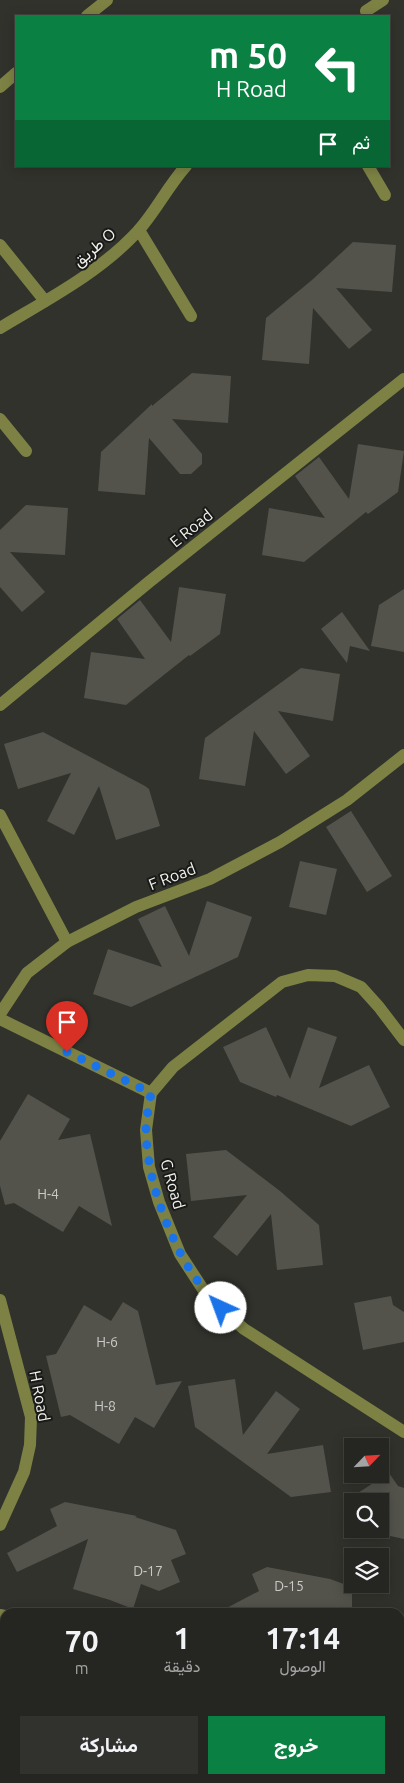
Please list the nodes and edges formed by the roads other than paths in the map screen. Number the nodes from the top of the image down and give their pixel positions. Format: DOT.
graph roads {
  1 [pos="107,0"];
  2 [pos="383,0"];
  3 [pos="365,9"];
  4 [pos="88,15"];
  5 [pos="15,74"];
  6 [pos="0,87"];
  7 [pos="185,167"];
  8 [pos="369,167"];
  9 [pos="385,195"];
  10 [pos="138,230"];
  11 [pos="0,245"];
  12 [pos="45,301"];
  13 [pos="191,316"];
  14 [pos="0,328"];
  15 [pos="404,379"];
  16 [pos="0,418"];
  17 [pos="26,451"];
  18 [pos="0,705"];
  19 [pos="404,755"];
  20 [pos="0,814"];
  21 [pos="67,942"];
  22 [pos="0,1014"];
  23 [pos="0,1019"];
  24 [pos="404,1040"];
  25 [pos="151,1093"];
  26 [pos="0,1300"];
  27 [pos="404,1432"];
  28 [pos="0,1525"];
  1 -- 4 [label="street"];
  2 -- 3 [label="street"];
  5 -- 6 [label="street"];
  7 -- 10 [label="street, طريق O"];
  8 -- 9 [label="street"];
  10 -- 12 [label="street, طريق O"];
  10 -- 13 [label="street"];
  11 -- 12 [label="street"];
  12 -- 14 [label="street, طريق O"];
  15 -- 18 [label="street, E Road"];
  16 -- 17 [label="street"];
  19 -- 21 [label="street, F Road"];
  20 -- 21 [label="street"];
  21 -- 22 [label="street"];
  23 -- 25 [label="street"];
  24 -- 25 [label="street"];
  25 -- 27 [label="street, G Road"];
  26 -- 28 [label="street, H Road"];
}
